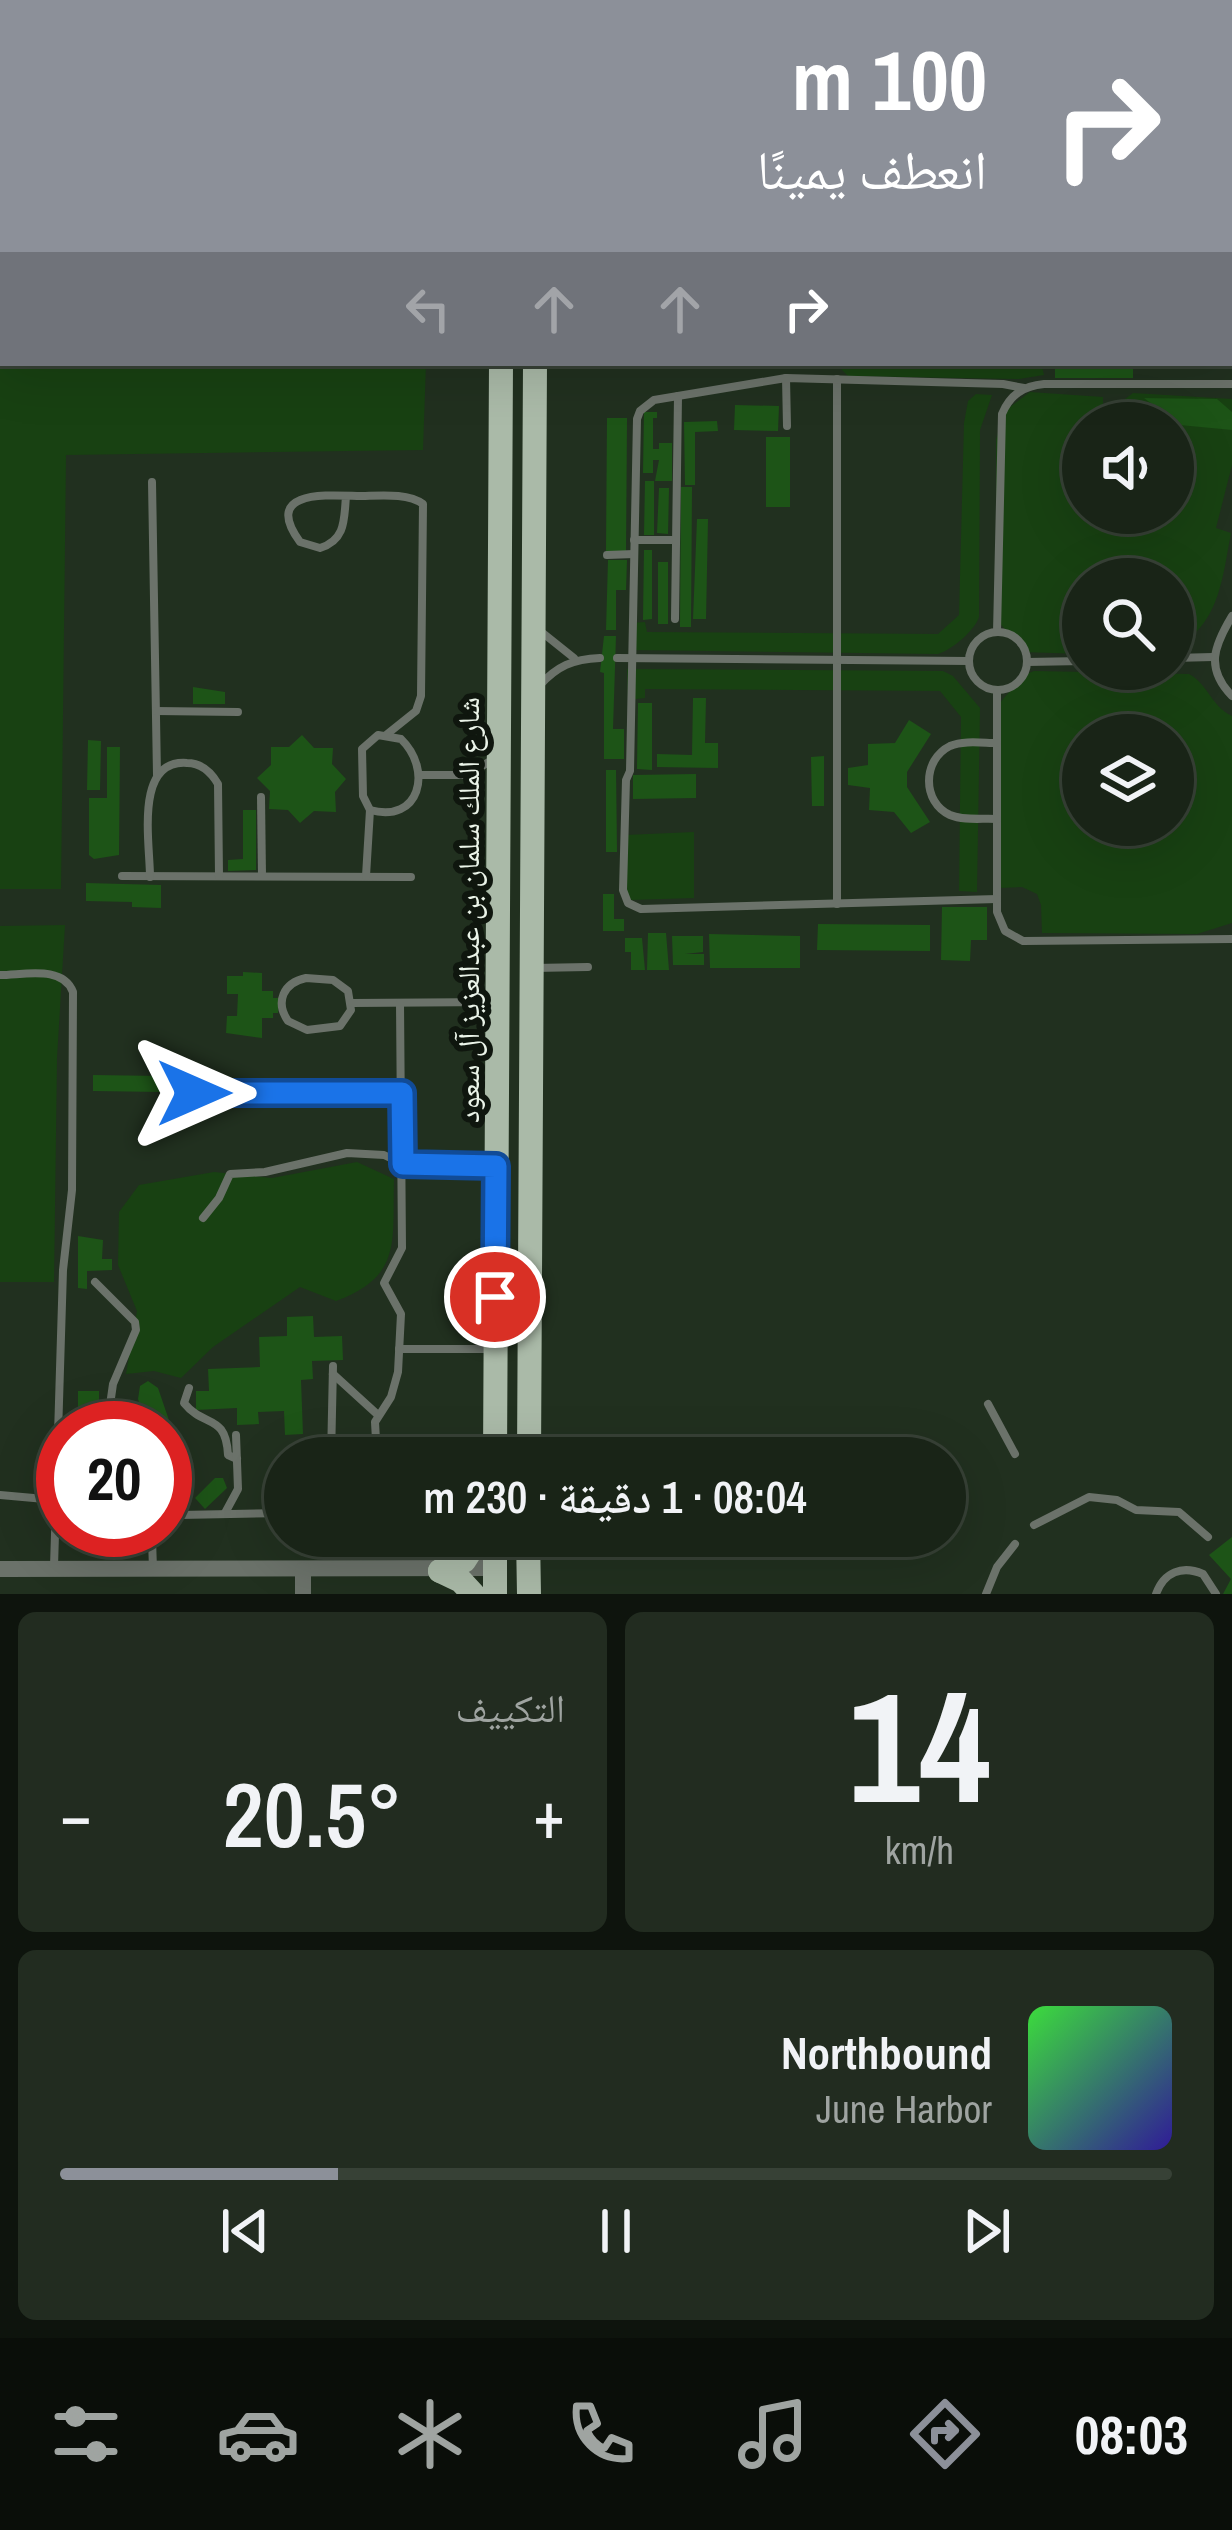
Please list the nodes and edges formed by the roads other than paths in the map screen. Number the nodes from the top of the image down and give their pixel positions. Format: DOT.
graph roads {
  1 [pos="501,366"];
  2 [pos="535,366"];
  3 [pos="786,378"];
  4 [pos="837,379"];
  5 [pos="1232,384"];
  6 [pos="1024,388"];
  7 [pos="678,396"];
  8 [pos="787,426"];
  9 [pos="152,482"];
  10 [pos="346,496"];
  11 [pos="634,540"];
  12 [pos="676,540"];
  13 [pos="634,554"];
  14 [pos="607,555"];
  15 [pos="501,561"];
  16 [pos="1232,616"];
  17 [pos="675,620"];
  18 [pos="534,624"];
  19 [pos="997,632"];
  20 [pos="1194,657"];
  21 [pos="1213,657"];
  22 [pos="600,658"];
  23 [pos="617,658"];
  24 [pos="631,658"];
  25 [pos="576,659"];
  26 [pos="837,660"];
  27 [pos="969,661"];
  28 [pos="1062,661"];
  29 [pos="1027,662"];
  30 [pos="998,690"];
  31 [pos="534,692"];
  32 [pos="1232,696"];
  33 [pos="156,711"];
  34 [pos="238,712"];
  35 [pos="386,735"];
  36 [pos="533,740"];
  37 [pos="998,742"];
  38 [pos="499,751"];
  39 [pos="157,775"];
  40 [pos="420,775"];
  41 [pos="469,775"];
  42 [pos="261,797"];
  43 [pos="498,800"];
  44 [pos="370,810"];
  45 [pos="998,819"];
  46 [pos="122,876"];
  47 [pos="219,876"];
  48 [pos="262,876"];
  49 [pos="150,877"];
  50 [pos="366,877"];
  51 [pos="411,877"];
  52 [pos="998,899"];
  53 [pos="837,904"];
  54 [pos="1232,939"];
  55 [pos="532,968"];
  56 [pos="588,968"];
  57 [pos="0,975"];
  58 [pos="496,1002"];
  59 [pos="400,1003"];
  60 [pos="352,1004"];
  61 [pos="184,1074"];
  62 [pos="402,1093"];
  63 [pos="403,1164"];
  64 [pos="496,1166"];
  65 [pos="203,1218"];
  66 [pos="95,1282"];
  67 [pos="400,1349"];
  68 [pos="495,1349"];
  69 [pos="189,1388"];
  70 [pos="59,1401"];
  71 [pos="112,1401"];
  72 [pos="988,1404"];
  73 [pos="378,1414"];
  74 [pos="236,1435"];
  75 [pos="331,1437"];
  76 [pos="376,1437"];
  77 [pos="495,1437"];
  78 [pos="529,1437"];
  79 [pos="1015,1454"];
  80 [pos="237,1460"];
  81 [pos="0,1496"];
  82 [pos="36,1499"];
  83 [pos="264,1513"];
  84 [pos="225,1514"];
  85 [pos="192,1515"];
  86 [pos="1034,1525"];
  87 [pos="1208,1537"];
  88 [pos="1015,1544"];
  89 [pos="54,1557"];
  90 [pos="153,1557"];
  91 [pos="467,1557"];
  92 [pos="529,1557"];
  93 [pos="0,1569"];
  94 [pos="54,1569"];
  95 [pos="153,1570"];
  96 [pos="303,1570"];
  97 [pos="440,1571"];
  98 [pos="495,1581"];
  99 [pos="303,1594"];
  100 [pos="473,1594"];
  101 [pos="514,1594"];
  102 [pos="529,1594"];
  103 [pos="986,1594"];
  104 [pos="1156,1594"];
  105 [pos="1216,1594"];
  1 -- 15 [label="main road, شارع الملك سلمان بن عبدالعزيز آل سعود"];
  2 -- 18 [label="main road"];
  3 -- 4 [label="lane"];
  3 -- 7 [label="lane"];
  3 -- 8 [label="lane"];
  4 -- 6 [label="lane"];
  4 -- 26 [label="lane"];
  5 -- 6 [label="lane"];
  6 -- 19 [label="lane"];
  7 -- 11 [label="lane"];
  7 -- 12 [label="lane"];
  9 -- 33 [label="lane"];
  10 -- 10 [label="lane"];
  10 -- 35 [label="lane"];
  11 -- 12 [label="lane"];
  11 -- 13 [label="lane"];
  12 -- 17 [label="lane"];
  13 -- 14 [label="lane"];
  13 -- 24 [label="lane"];
  15 -- 36 [label="main road"];
  15 -- 38 [label="main road, شارع الملك سلمان بن عبدالعزيز آل سعود"];
  16 -- 21 [label="lane"];
  18 -- 25 [label="lane"];
  18 -- 31 [label="main road"];
  19 -- 27 [label="lane"];
  19 -- 29 [label="lane"];
  20 -- 21 [label="lane"];
  21 -- 32 [label="lane"];
  22 -- 25 [label="lane"];
  23 -- 24 [label="lane"];
  24 -- 26 [label="lane"];
  24 -- 53 [label="lane"];
  25 -- 31 [label="lane"];
  26 -- 27 [label="lane"];
  26 -- 53 [label="lane"];
  27 -- 30 [label="lane"];
  28 -- 29 [label="lane"];
  29 -- 30 [label="lane"];
  30 -- 37 [label="lane"];
  31 -- 36 [label="main road"];
  33 -- 34 [label="lane"];
  33 -- 39 [label="lane"];
  35 -- 40 [label="lane"];
  35 -- 44 [label="lane"];
  36 -- 55 [label="main road"];
  37 -- 45 [label="lane"];
  37 -- 45 [label="lane"];
  38 -- 41 [label="lane"];
  38 -- 43 [label="main road, شارع الملك سلمان بن عبدالعزيز آل سعود"];
  39 -- 47 [label="lane"];
  39 -- 49 [label="lane"];
  40 -- 41 [label="lane"];
  40 -- 44 [label="lane"];
  41 -- 43 [label="lane"];
  42 -- 48 [label="lane"];
  43 -- 58 [label="main road, شارع الملك سلمان بن عبدالعزيز آل سعود"];
  44 -- 50 [label="lane"];
  45 -- 52 [label="lane"];
  46 -- 49 [label="lane"];
  47 -- 48 [label="lane"];
  47 -- 49 [label="lane"];
  48 -- 50 [label="lane"];
  50 -- 51 [label="lane"];
  52 -- 53 [label="lane"];
  52 -- 54 [label="lane"];
  55 -- 56 [label="lane"];
  55 -- 78 [label="main road"];
  57 -- 70 [label="lane"];
  58 -- 59 [label="lane"];
  58 -- 64 [label="main road, شارع الملك سلمان بن عبدالعزيز آل سعود"];
  59 -- 60 [label="lane"];
  59 -- 62 [label="lane"];
  60 -- 60 [label="lane"];
  61 -- 62 [label="lane"];
  62 -- 63 [label="lane"];
  63 -- 64 [label="lane"];
  63 -- 65 [label="lane"];
  63 -- 67 [label="lane"];
  64 -- 68 [label="main road, شارع الملك سلمان بن عبدالعزيز آل سعود"];
  66 -- 71 [label="lane"];
  67 -- 68 [label="lane"];
  67 -- 73 [label="lane"];
  68 -- 77 [label="main road, شارع الملك سلمان بن عبدالعزيز آل سعود"];
  69 -- 80 [label="lane"];
  72 -- 79 [label="lane"];
  73 -- 75 [label="lane"];
  73 -- 76 [label="lane"];
  74 -- 80 [label="lane"];
  80 -- 84 [label="lane"];
  81 -- 82 [label="lane"];
  83 -- 84 [label="lane"];
  84 -- 85 [label="lane"];
  86 -- 87 [label="lane"];
  88 -- 103 [label="lane"];
  89 -- 94 [label="lane"];
  90 -- 95 [label="lane"];
  91 -- 97 [label="main road"];
  92 -- 102 [label="main road"];
  93 -- 94 [label="street"];
  94 -- 95 [label="street"];
  95 -- 96 [label="street"];
  96 -- 97 [label="street"];
  96 -- 99 [label="street"];
  97 -- 98 [label="street"];
  97 -- 100 [label="main road"];
  98 -- 101 [label="main road"];
  104 -- 105 [label="lane"];
}
